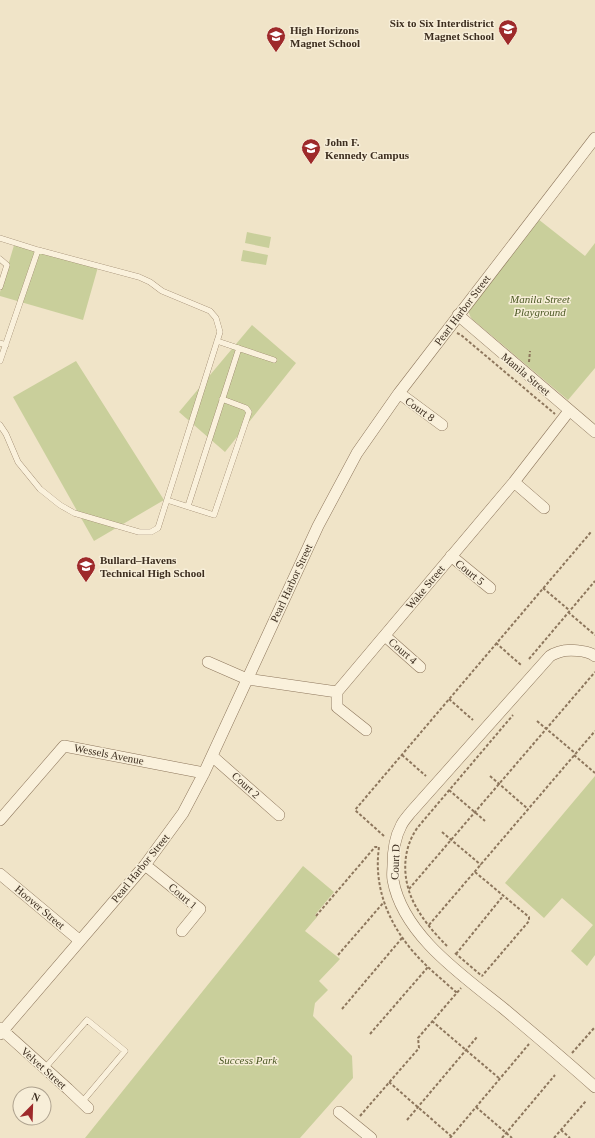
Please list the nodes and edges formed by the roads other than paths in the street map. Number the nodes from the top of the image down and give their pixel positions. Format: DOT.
graph roads {
  1 [pos="595,138"];
  2 [pos="0,238"];
  3 [pos="38,250"];
  4 [pos="0,259"];
  5 [pos="0,287"];
  6 [pos="458,315"];
  7 [pos="217,341"];
  8 [pos="3,344"];
  9 [pos="239,348"];
  10 [pos="274,360"];
  11 [pos="0,361"];
  12 [pos="399,394"];
  13 [pos="222,399"];
  14 [pos="569,411"];
  15 [pos="0,425"];
  16 [pos="442,425"];
  17 [pos="595,432"];
  18 [pos="514,482"];
  19 [pos="167,500"];
  20 [pos="188,506"];
  21 [pos="544,508"];
  22 [pos="451,556"];
  23 [pos="490,588"];
  24 [pos="385,636"];
  25 [pos="595,656"];
  26 [pos="208,662"];
  27 [pos="420,666"];
  28 [pos="247,679"];
  29 [pos="337,692"];
  30 [pos="366,730"];
  31 [pos="212,756"];
  32 [pos="204,773"];
  33 [pos="279,815"];
  34 [pos="0,820"];
  35 [pos="145,865"];
  36 [pos="0,874"];
  37 [pos="182,931"];
  38 [pos="79,940"];
  39 [pos="1,1031"];
  40 [pos="45,1068"];
  41 [pos="595,1087"];
  42 [pos="85,1105"];
  43 [pos="339,1112"];
  44 [pos="371,1138"];
  1 -- 6 [label="street, Pearl Harbor Street"];
  2 -- 3 [label="lane"];
  3 -- 7 [label="lane"];
  3 -- 8 [label="lane"];
  4 -- 5 [label="lane"];
  6 -- 12 [label="street, Pearl Harbor Street"];
  6 -- 14 [label="street, Manila Street"];
  7 -- 9 [label="lane"];
  7 -- 19 [label="lane"];
  8 -- 11 [label="lane"];
  9 -- 10 [label="lane"];
  9 -- 13 [label="lane"];
  12 -- 16 [label="street, Court 8"];
  12 -- 28 [label="street, Pearl Harbor Street"];
  13 -- 20 [label="lane"];
  13 -- 20 [label="lane"];
  14 -- 17 [label="street, Manila Street"];
  14 -- 18 [label="street, Wake Street"];
  15 -- 19 [label="lane"];
  18 -- 21 [label="street"];
  18 -- 22 [label="street, Wake Street"];
  19 -- 20 [label="lane"];
  22 -- 23 [label="street, Court 5"];
  22 -- 24 [label="street, Wake Street"];
  24 -- 27 [label="street, Court 4"];
  24 -- 29 [label="street, Wake Street"];
  25 -- 41 [label="street, Court D"];
  26 -- 28 [label="street"];
  28 -- 29 [label="street"];
  28 -- 31 [label="street, Pearl Harbor Street"];
  29 -- 30 [label="street"];
  31 -- 32 [label="street, Pearl Harbor Street"];
  31 -- 33 [label="street, Court 2"];
  32 -- 34 [label="street, Wessels Avenue"];
  32 -- 35 [label="street, Pearl Harbor Street"];
  35 -- 37 [label="street, Court 1"];
  35 -- 38 [label="street, Pearl Harbor Street"];
  36 -- 38 [label="street, Hoover Street"];
  38 -- 39 [label="street, Pearl Harbor Street"];
  39 -- 40 [label="street, Velvet Street"];
  40 -- 42 [label="street, Velvet Street"];
  40 -- 42 [label="lane"];
  43 -- 44 [label="street"];
}
